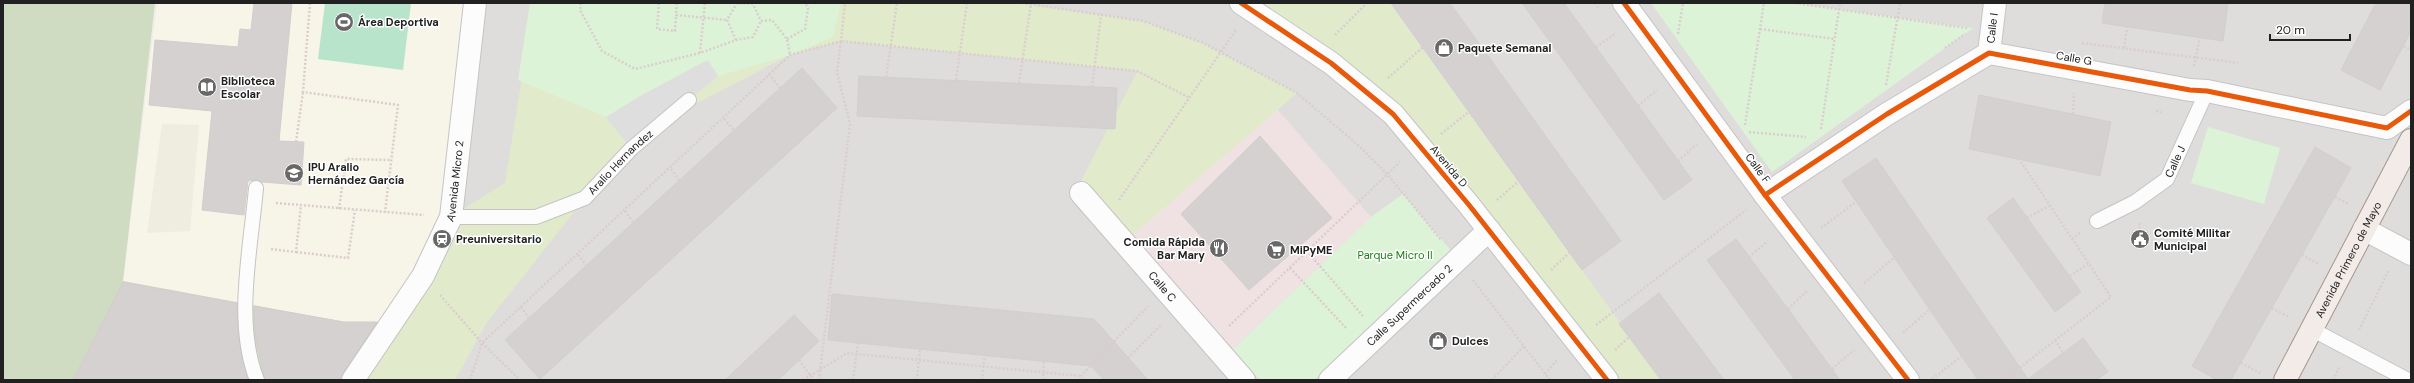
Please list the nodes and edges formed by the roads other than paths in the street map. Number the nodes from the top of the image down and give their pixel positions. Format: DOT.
graph roads {
  1 [pos="475,3"];
  2 [pos="1624,3"];
  3 [pos="1995,3"];
  4 [pos="1245,7"];
  5 [pos="1989,53"];
  6 [pos="2207,90"];
  7 [pos="689,100"];
  8 [pos="2411,110"];
  9 [pos="2411,140"];
  10 [pos="1081,193"];
  11 [pos="256,194"];
  12 [pos="1765,195"];
  13 [pos="451,217"];
  14 [pos="2097,221"];
  15 [pos="2364,229"];
  16 [pos="1489,230"];
  17 [pos="2406,251"];
  18 [pos="2313,330"];
  19 [pos="2275,378"];
  20 [pos="257,380"];
  21 [pos="353,380"];
  22 [pos="1244,380"];
  23 [pos="1330,380"];
  24 [pos="1607,380"];
  25 [pos="1908,380"];
  26 [pos="2408,380"];
  1 -- 13 [label="street, Avenida Micro 2"];
  2 -- 12 [label="street, Calle F"];
  3 -- 5 [label="street, Calle I"];
  4 -- 16 [label="street, Avenida D"];
  5 -- 6 [label="street, Calle G"];
  5 -- 12 [label="street"];
  6 -- 8 [label="street, Calle G"];
  6 -- 14 [label="lane, Calle J"];
  7 -- 13 [label="lane, Aralio Hernandez"];
  9 -- 15 [label="main road, Avenida Primero de Mayo"];
  10 -- 22 [label="street, Calle C"];
  11 -- 20 [label="lane"];
  12 -- 25 [label="street, Calle F"];
  13 -- 21 [label="street, Avenida Micro 2"];
  15 -- 17 [label="street"];
  15 -- 18 [label="main road, Avenida Primero de Mayo"];
  16 -- 23 [label="street, Calle Supermercado 2"];
  16 -- 24 [label="street, Avenida D"];
  18 -- 19 [label="main road, Avenida Primero de Mayo"];
  18 -- 26 [label="lane"];
}
